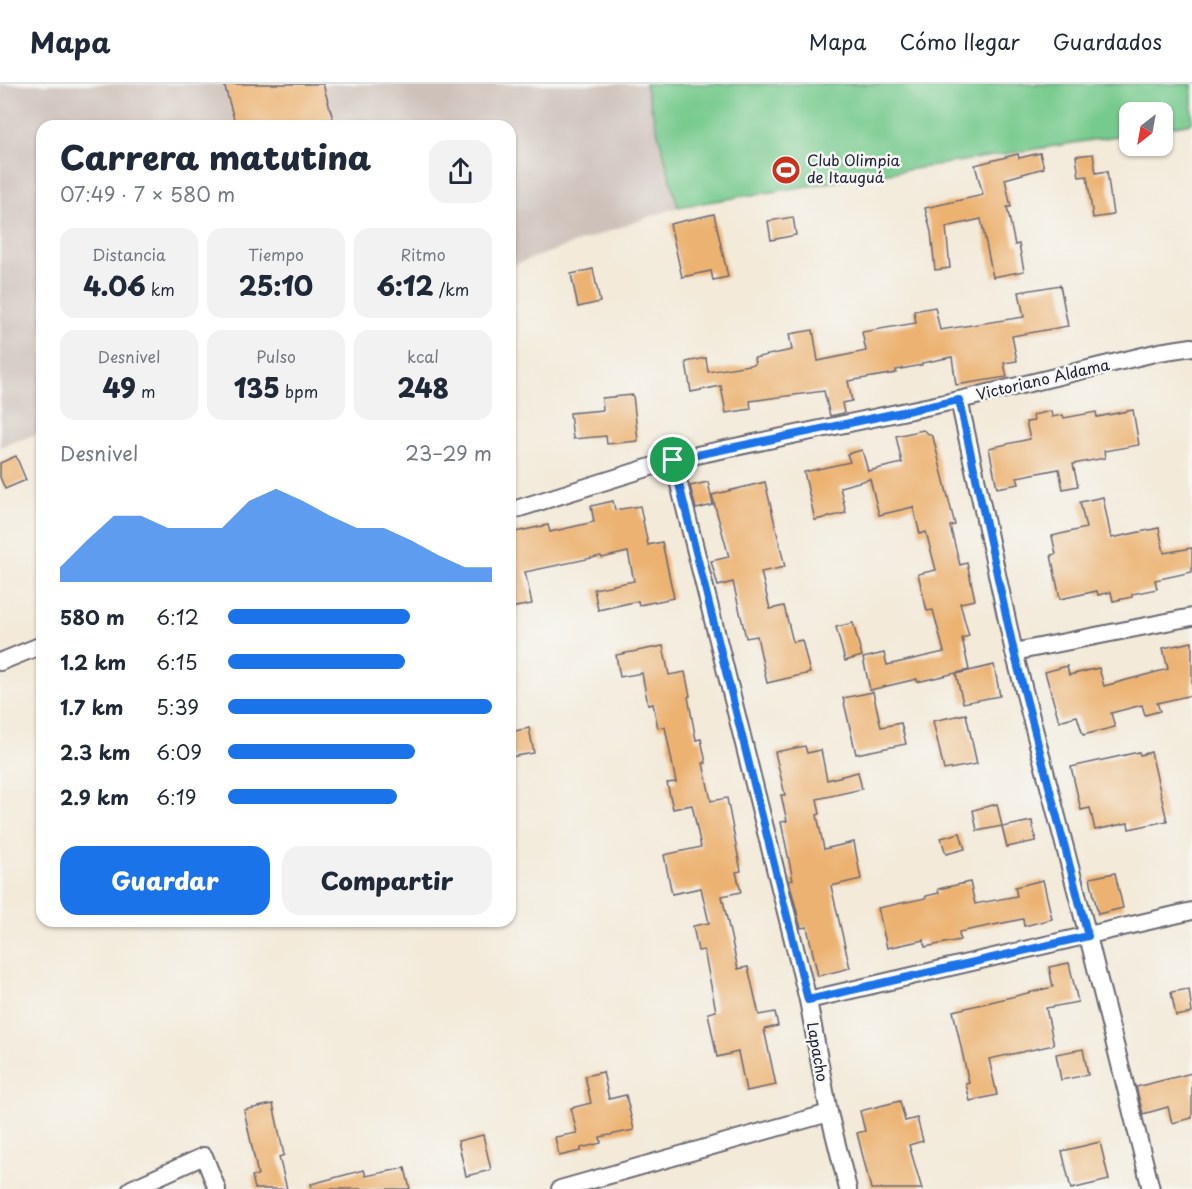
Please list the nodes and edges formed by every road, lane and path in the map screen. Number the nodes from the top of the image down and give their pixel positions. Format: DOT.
graph roads {
  1 [pos="1192,347"];
  2 [pos="959,400"];
  3 [pos="673,460"];
  4 [pos="516,509"];
  5 [pos="1192,617"];
  6 [pos="36,647"];
  7 [pos="1014,652"];
  8 [pos="0,662"];
  9 [pos="1192,911"];
  10 [pos="1088,936"];
  11 [pos="808,1000"];
  12 [pos="829,1113"];
  13 [pos="130,1189"];
  14 [pos="218,1189"];
  15 [pos="560,1189"];
  16 [pos="848,1189"];
  17 [pos="1151,1189"];
  1 -- 2 [label="street, Victoriano Aldama"];
  2 -- 3 [label="street, Victoriano Aldama"];
  2 -- 7 [label="street"];
  3 -- 4 [label="street, Victoriano Aldama"];
  3 -- 11 [label="street, Lapacho"];
  5 -- 7 [label="street"];
  6 -- 8 [label="street"];
  7 -- 10 [label="street"];
  9 -- 10 [label="street"];
  10 -- 11 [label="street"];
  10 -- 17 [label="street"];
  11 -- 12 [label="street, Lapacho"];
  12 -- 15 [label="street"];
  12 -- 16 [label="street, Lapacho"];
  13 -- 14 [label="street"];
}
